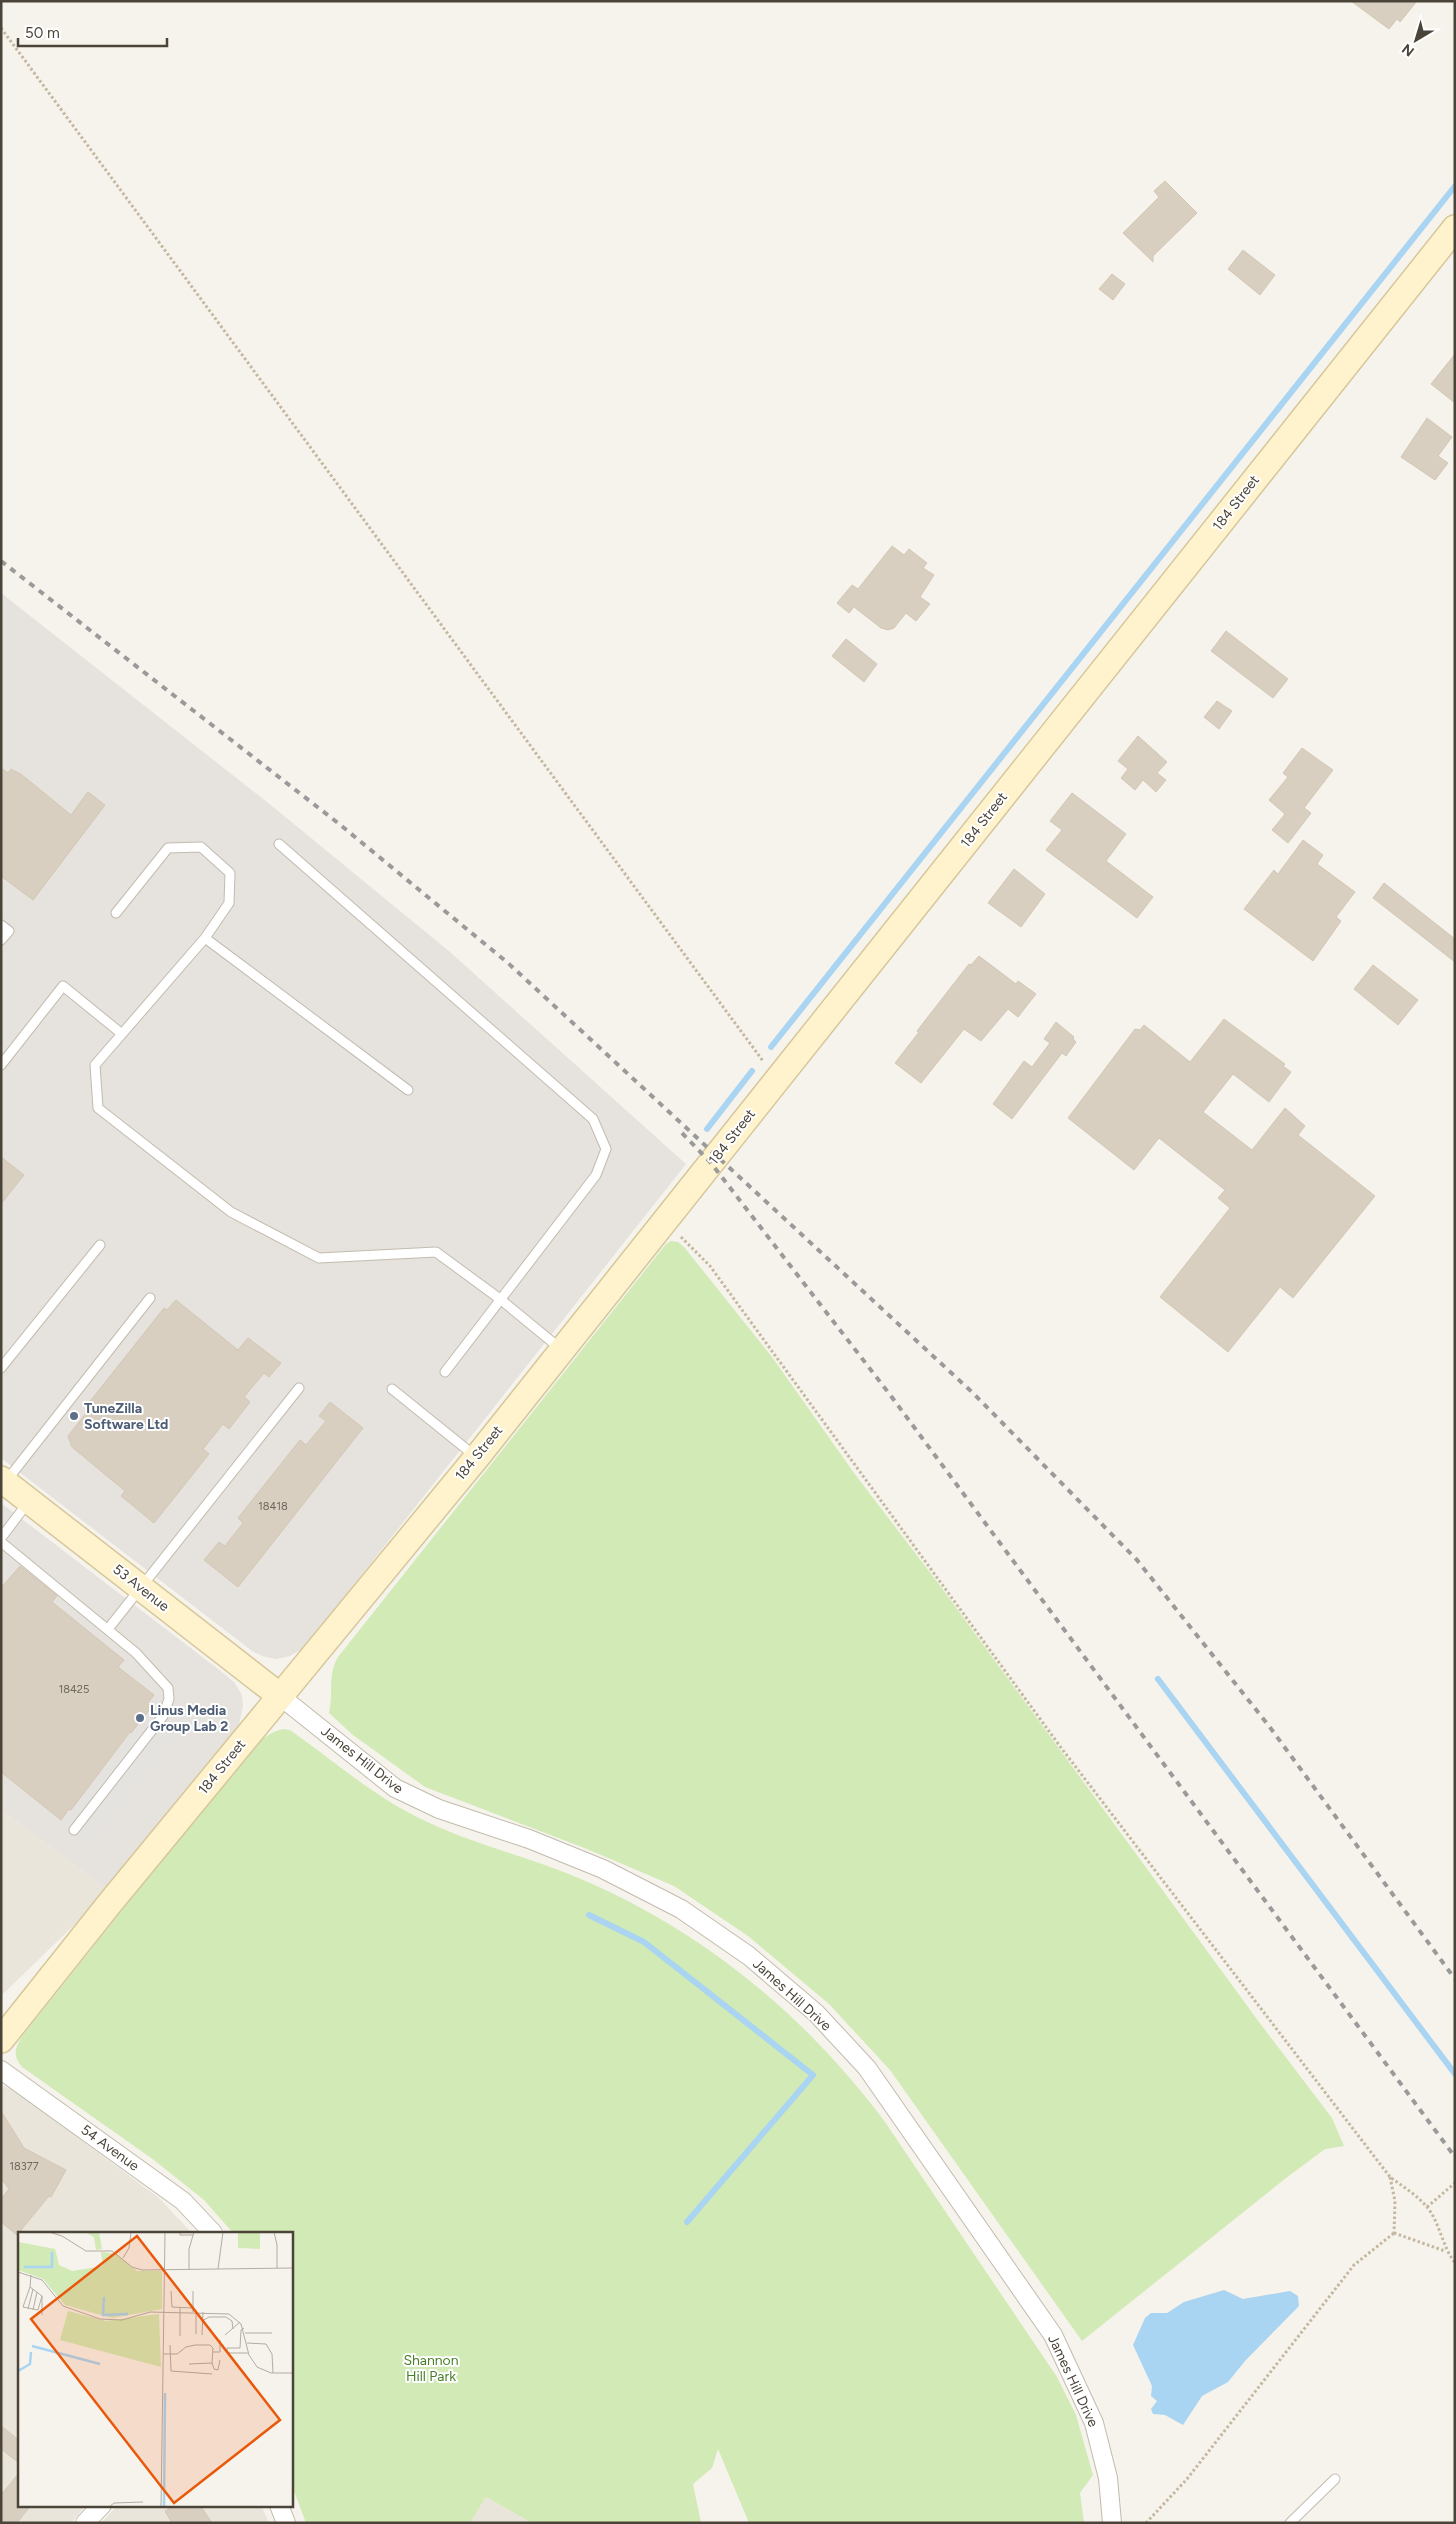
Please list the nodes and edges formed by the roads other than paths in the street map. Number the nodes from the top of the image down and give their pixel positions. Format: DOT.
graph roads {
  1 [pos="1455,228"];
  2 [pos="280,844"];
  3 [pos="116,913"];
  4 [pos="1,925"];
  5 [pos="205,938"];
  6 [pos="1,940"];
  7 [pos="122,1034"];
  8 [pos="1,1064"];
  9 [pos="408,1090"];
  10 [pos="100,1245"];
  11 [pos="150,1298"];
  12 [pos="500,1299"];
  13 [pos="562,1350"];
  14 [pos="4,1361"];
  15 [pos="1,1368"];
  16 [pos="444,1372"];
  17 [pos="299,1388"];
  18 [pos="392,1388"];
  19 [pos="476,1457"];
  20 [pos="3,1481"];
  21 [pos="29,1501"];
  22 [pos="1,1538"];
  23 [pos="1,1542"];
  24 [pos="140,1587"];
  25 [pos="108,1629"];
  26 [pos="280,1696"];
  27 [pos="74,1830"];
  28 [pos="1,2040"];
  29 [pos="1,2070"];
  30 [pos="212,2232"];
  31 [pos="1335,2479"];
  32 [pos="101,2506"];
  33 [pos="280,2506"];
  34 [pos="86,2523"];
  35 [pos="286,2523"];
  36 [pos="1112,2523"];
  37 [pos="1290,2523"];
  1 -- 13 [label="main road, 184 Street"];
  2 -- 12 [label="lane"];
  3 -- 5 [label="lane"];
  4 -- 6 [label="lane"];
  5 -- 7 [label="lane"];
  5 -- 9 [label="lane"];
  7 -- 8 [label="lane"];
  7 -- 12 [label="lane"];
  10 -- 14 [label="lane"];
  11 -- 20 [label="lane"];
  12 -- 13 [label="lane"];
  12 -- 16 [label="lane"];
  13 -- 19 [label="main road, 184 Street"];
  14 -- 15 [label="lane"];
  17 -- 24 [label="lane"];
  18 -- 19 [label="lane"];
  19 -- 26 [label="main road, 184 Street"];
  20 -- 21 [label="main road, 53 Avenue"];
  21 -- 22 [label="lane"];
  21 -- 24 [label="main road, 53 Avenue"];
  23 -- 25 [label="lane"];
  24 -- 25 [label="lane"];
  24 -- 26 [label="main road, 53 Avenue"];
  25 -- 27 [label="lane"];
  26 -- 28 [label="main road, 184 Street"];
  26 -- 36 [label="street, James Hill Drive"];
  29 -- 30 [label="street, 54 Avenue"];
  31 -- 37 [label="lane"];
  32 -- 34 [label="street"];
  33 -- 35 [label="street"];
}
